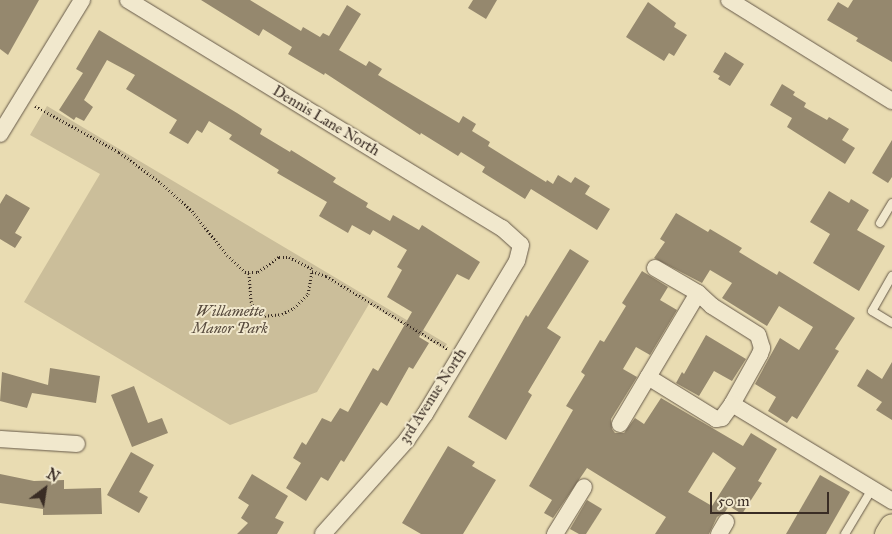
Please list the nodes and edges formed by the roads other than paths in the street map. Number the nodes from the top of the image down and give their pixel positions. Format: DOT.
graph roads {
  1 [pos="82,0"];
  2 [pos="128,0"];
  3 [pos="729,0"];
  4 [pos="892,100"];
  5 [pos="0,134"];
  6 [pos="892,203"];
  7 [pos="880,223"];
  8 [pos="521,245"];
  9 [pos="655,268"];
  10 [pos="892,276"];
  11 [pos="698,293"];
  12 [pos="892,323"];
  13 [pos="648,377"];
  14 [pos="732,404"];
  15 [pos="620,424"];
  16 [pos="0,439"];
  17 [pos="77,444"];
  18 [pos="584,487"];
  19 [pos="872,489"];
  20 [pos="892,501"];
  21 [pos="892,526"];
  22 [pos="323,534"];
  23 [pos="555,534"];
  24 [pos="846,534"];
  25 [pos="887,534"];
  1 -- 5 [label="street"];
  2 -- 8 [label="street, Dennis Lane North"];
  3 -- 4 [label="street"];
  6 -- 7 [label="lane"];
  8 -- 22 [label="street, 3rd Avenue North"];
  9 -- 11 [label="street"];
  10 -- 12 [label="lane"];
  11 -- 13 [label="street"];
  11 -- 14 [label="street"];
  13 -- 14 [label="street"];
  13 -- 15 [label="street"];
  14 -- 19 [label="street"];
  16 -- 17 [label="street"];
  18 -- 23 [label="street"];
  19 -- 20 [label="street"];
  19 -- 24 [label="lane"];
  21 -- 25 [label="main road"];
}
